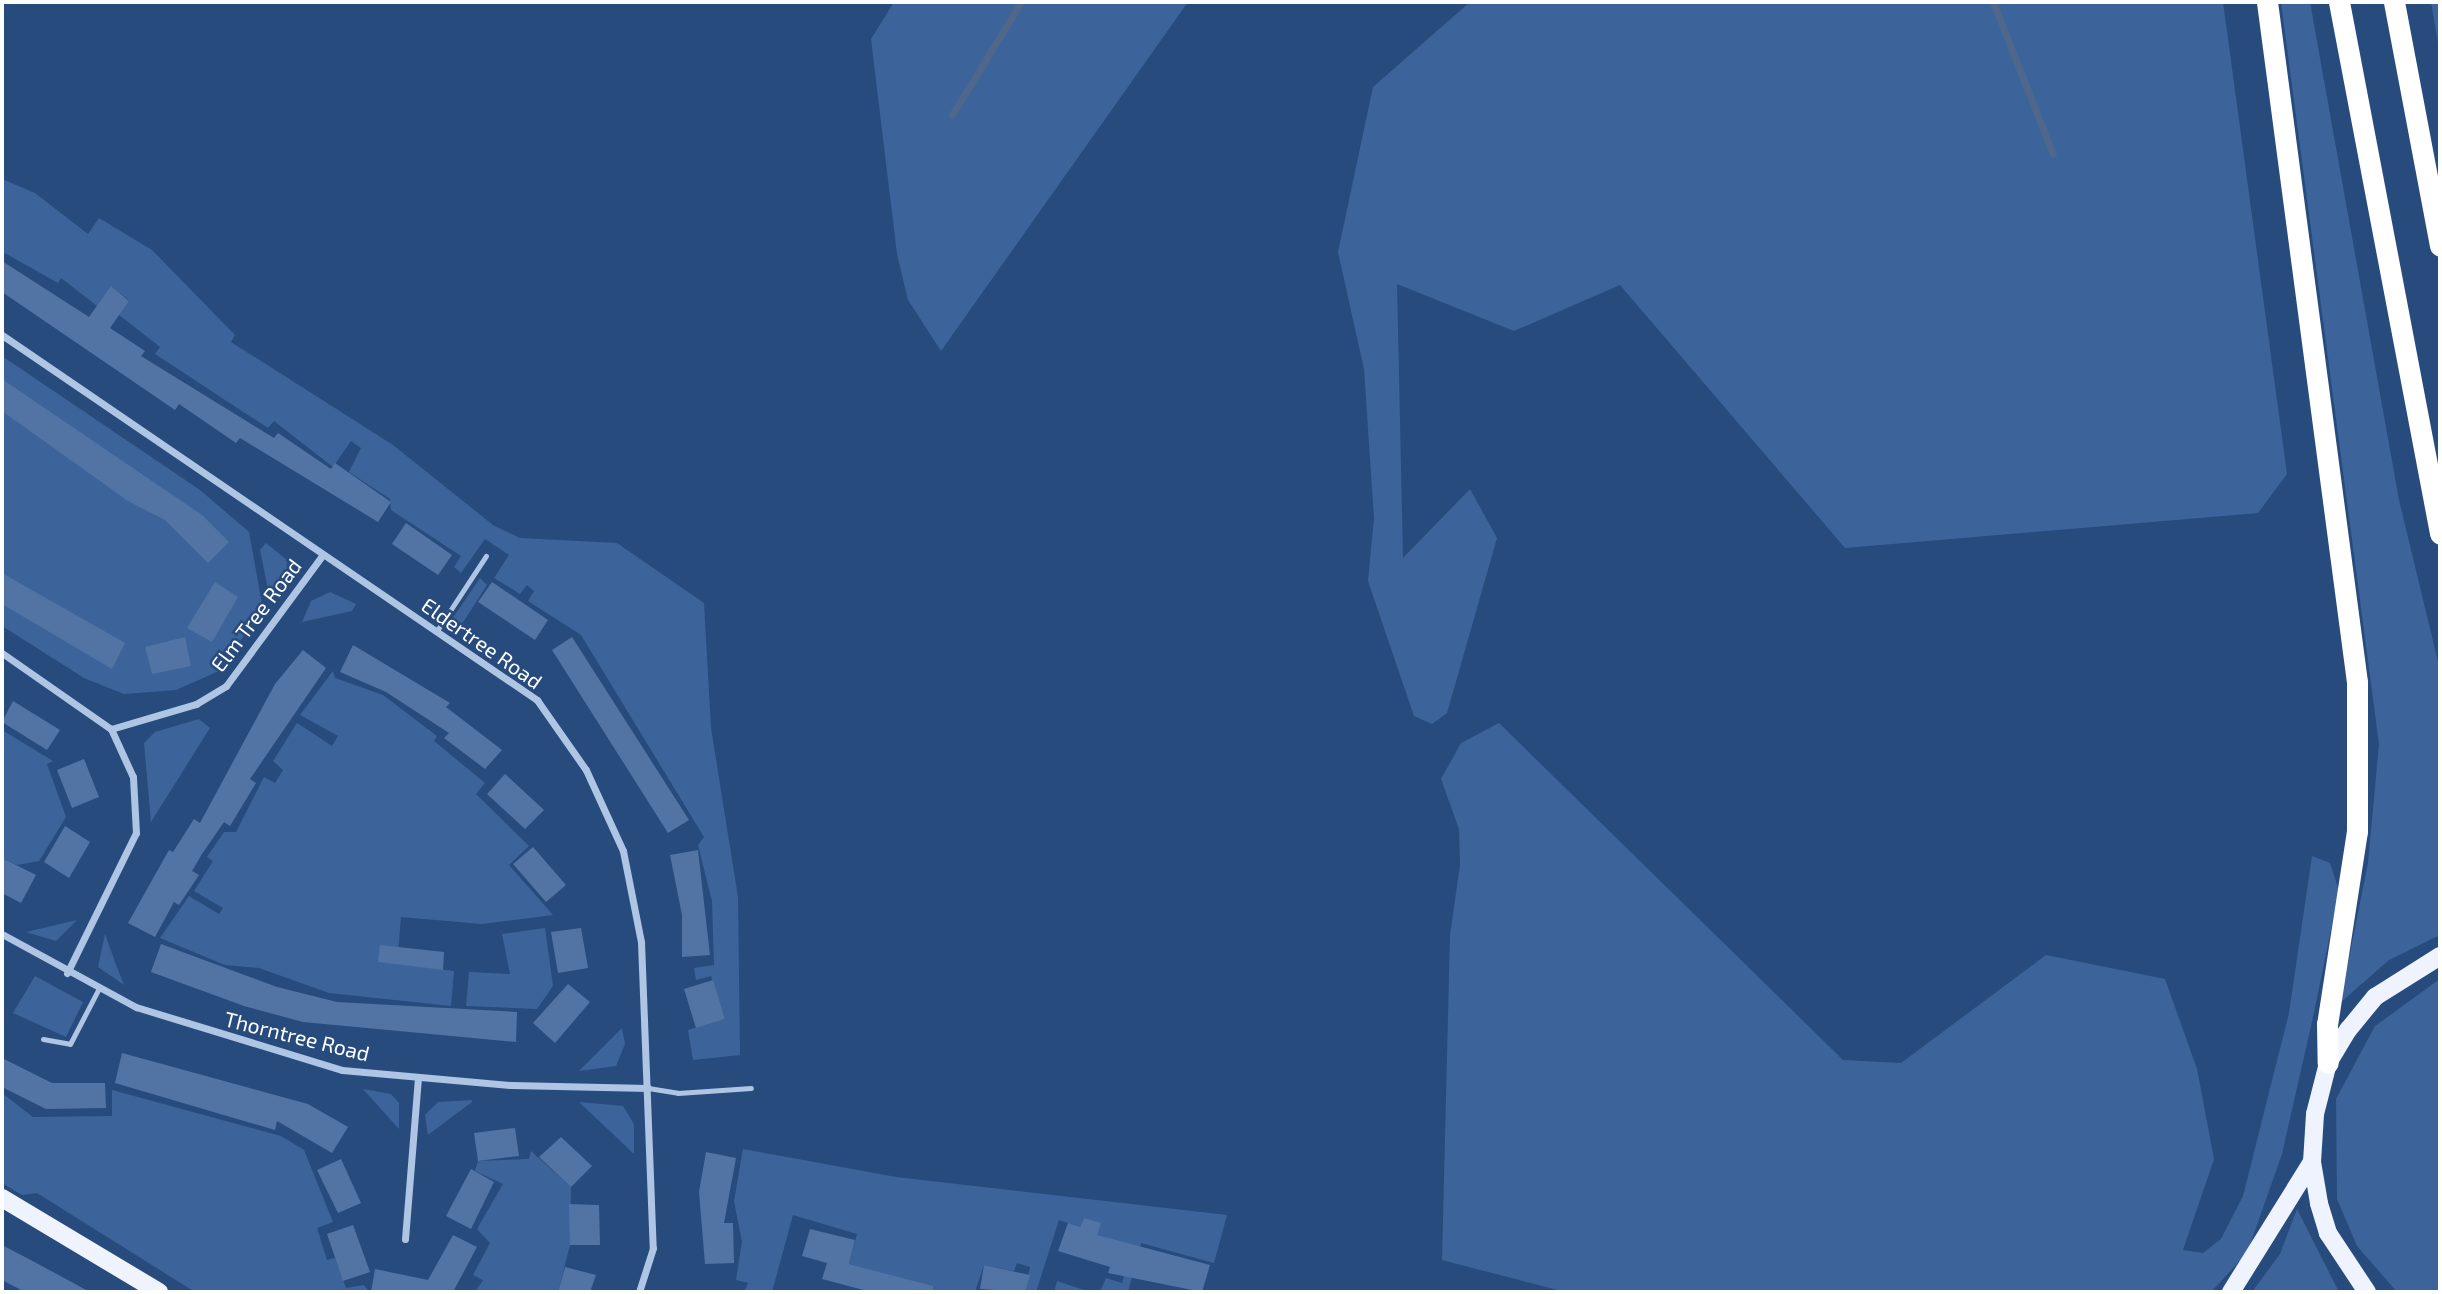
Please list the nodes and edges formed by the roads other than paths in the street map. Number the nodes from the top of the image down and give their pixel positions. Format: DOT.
graph roads {
  1 [pos="2267,2"];
  2 [pos="2339,2"];
  3 [pos="2395,2"];
  4 [pos="2440,246"];
  5 [pos="2,335"];
  6 [pos="2440,533"];
  7 [pos="322,556"];
  8 [pos="486,556"];
  9 [pos="436,632"];
  10 [pos="2,653"];
  11 [pos="111,729"];
  12 [pos="2,934"];
  13 [pos="2440,956"];
  14 [pos="67,973"];
  15 [pos="98,989"];
  16 [pos="43,1039"];
  17 [pos="2328,1063"];
  18 [pos="418,1078"];
  19 [pos="648,1088"];
  20 [pos="751,1088"];
  21 [pos="2312,1162"];
  22 [pos="2,1198"];
  23 [pos="405,1239"];
  24 [pos="159,1292"];
  25 [pos="639,1292"];
  26 [pos="2231,1292"];
  27 [pos="2367,1292"];
  1 -- 17 [label="highway"];
  2 -- 6 [label="highway"];
  3 -- 4 [label="highway"];
  5 -- 7 [label="street, Eldertree Road"];
  7 -- 9 [label="street, Eldertree Road"];
  7 -- 11 [label="street, Elm Tree Road"];
  8 -- 9 [label="lane"];
  9 -- 19 [label="street, Eldertree Road"];
  10 -- 11 [label="street"];
  11 -- 14 [label="street"];
  12 -- 14 [label="street, Thorntree Road"];
  13 -- 17 [label="main road"];
  14 -- 15 [label="street, Thorntree Road"];
  15 -- 16 [label="lane"];
  15 -- 18 [label="street, Thorntree Road"];
  17 -- 21 [label="main road"];
  18 -- 19 [label="street, Thorntree Road"];
  18 -- 23 [label="street"];
  19 -- 20 [label="lane"];
  19 -- 25 [label="street, Eldertree Road"];
  21 -- 26 [label="main road"];
  21 -- 27 [label="main road"];
  22 -- 24 [label="main road"];
}
